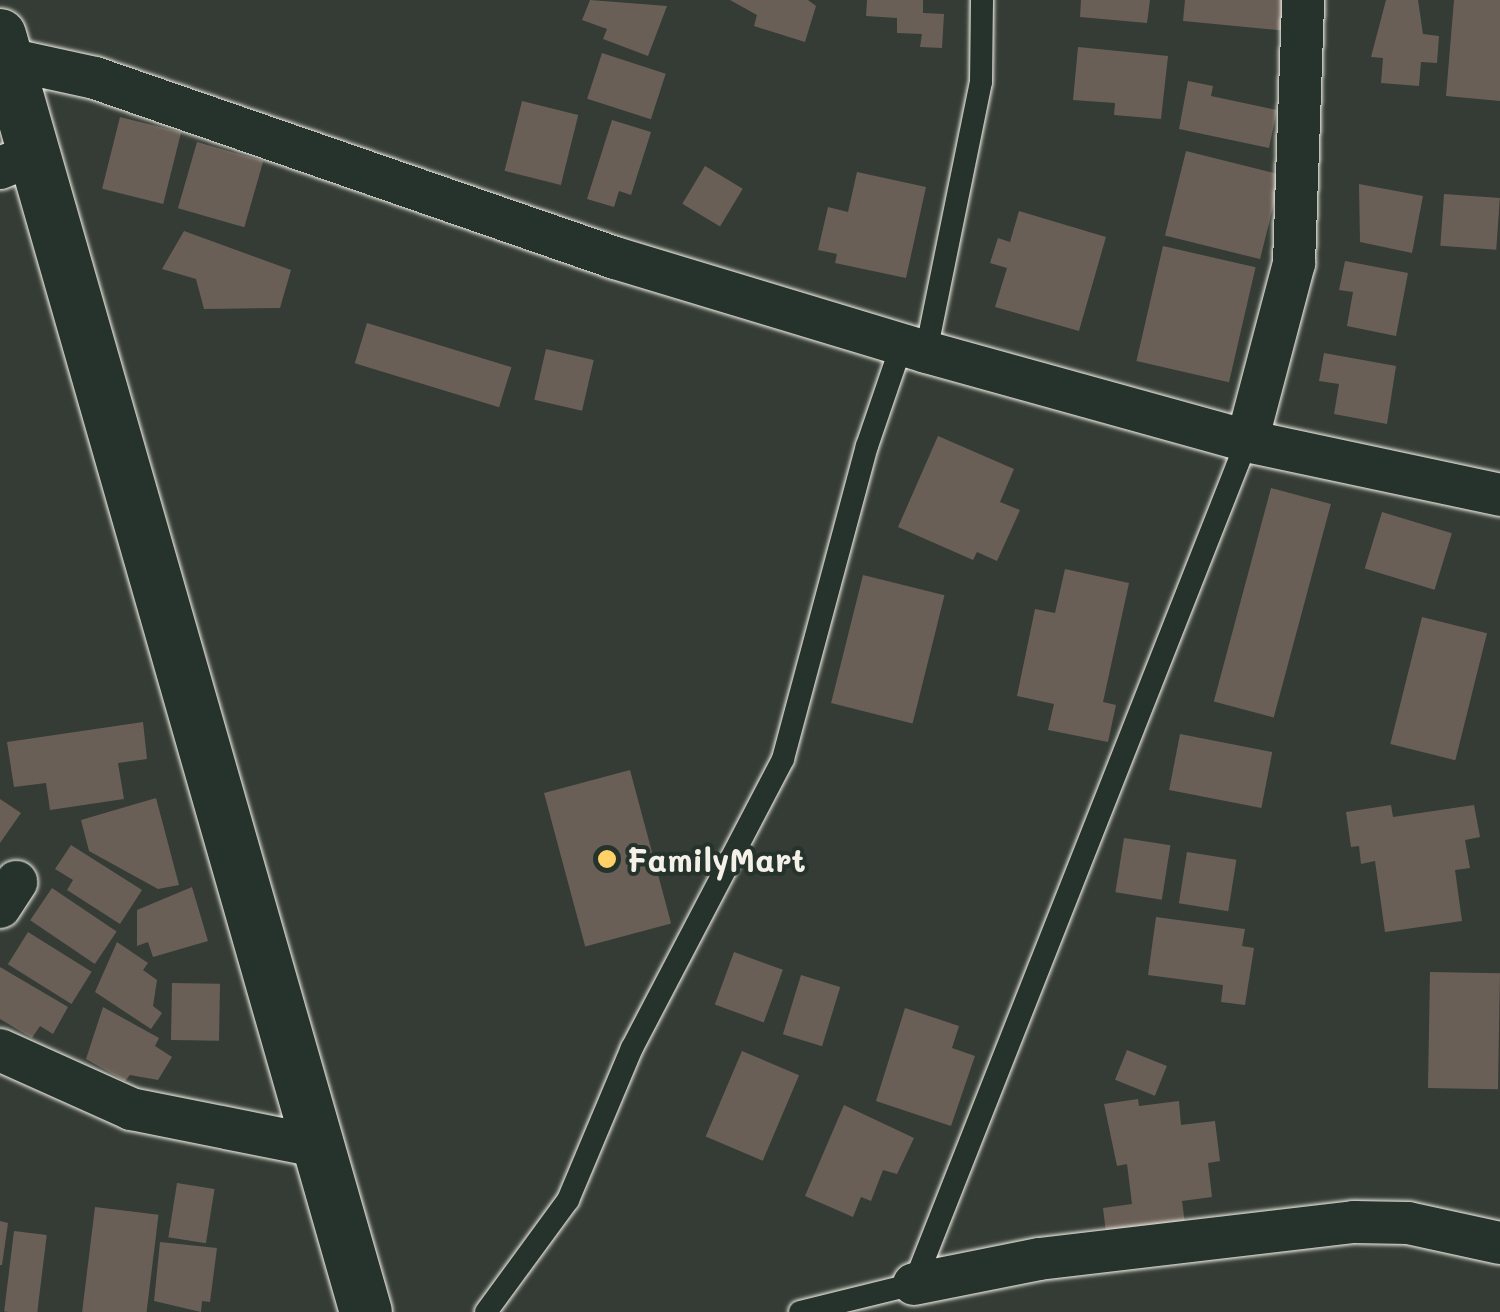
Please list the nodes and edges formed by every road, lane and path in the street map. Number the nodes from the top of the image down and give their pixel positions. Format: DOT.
graph roads {
  1 [pos="982,0"];
  2 [pos="1304,0"];
  3 [pos="4,47"];
  4 [pos="17,161"];
  5 [pos="914,348"];
  6 [pos="1247,441"];
  7 [pos="1500,495"];
  8 [pos="0,1050"];
  9 [pos="317,1146"];
  10 [pos="1500,1242"];
  11 [pos="914,1284"];
  12 [pos="366,1312"];
  13 [pos="486,1312"];
  14 [pos="800,1312"];
  1 -- 5 [label="lane"];
  2 -- 6 [label="street"];
  3 -- 4 [label="street"];
  3 -- 5 [label="street"];
  4 -- 9 [label="street"];
  5 -- 6 [label="street"];
  5 -- 13 [label="lane"];
  6 -- 7 [label="street"];
  6 -- 11 [label="lane"];
  8 -- 9 [label="street"];
  9 -- 12 [label="street"];
  10 -- 11 [label="street"];
  11 -- 14 [label="lane"];
}
